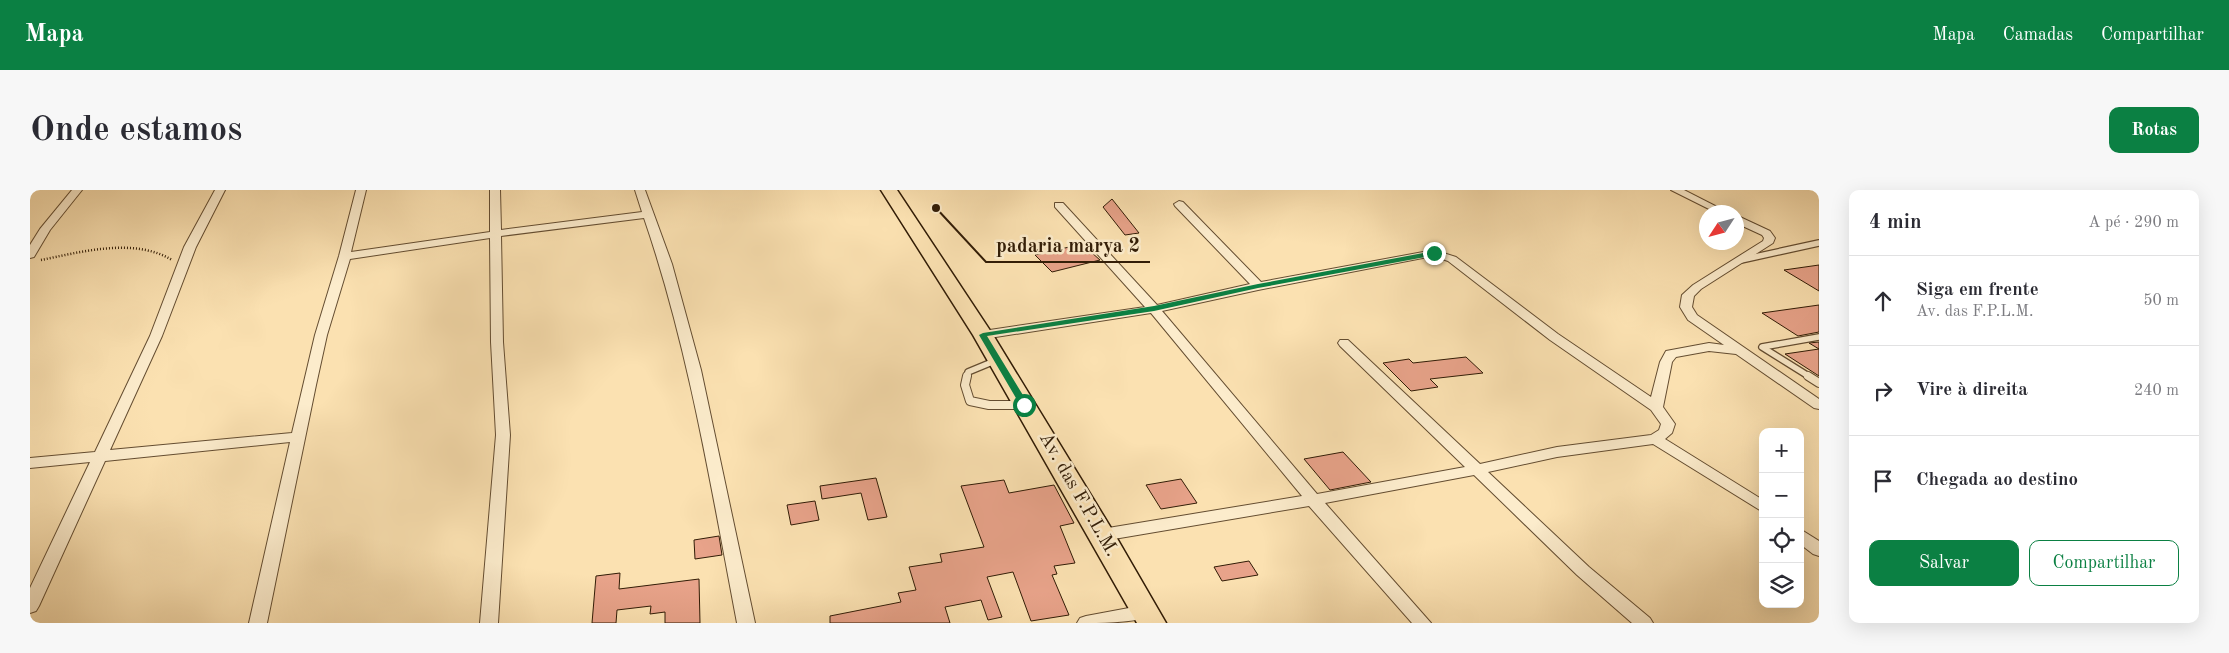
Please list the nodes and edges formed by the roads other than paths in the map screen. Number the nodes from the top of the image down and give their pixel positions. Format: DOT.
graph roads {
  1 [pos="77,190"];
  2 [pos="220,190"];
  3 [pos="361,190"];
  4 [pos="495,190"];
  5 [pos="640,190"];
  6 [pos="889,190"];
  7 [pos="1690,190"];
  8 [pos="1678,191"];
  9 [pos="1179,204"];
  10 [pos="1059,205"];
  11 [pos="1707,205"];
  12 [pos="648,214"];
  13 [pos="1744,223"];
  14 [pos="496,236"];
  15 [pos="1819,243"];
  16 [pos="345,256"];
  17 [pos="34,258"];
  18 [pos="1739,260"];
  19 [pos="1258,286"];
  20 [pos="1154,308"];
  21 [pos="983,335"];
  22 [pos="1819,337"];
  23 [pos="1344,343"];
  24 [pos="1739,350"];
  25 [pos="997,359"];
  26 [pos="1819,383"];
  27 [pos="1024,405"];
  28 [pos="1819,405"];
  29 [pos="1656,407"];
  30 [pos="297,437"];
  31 [pos="1655,439"];
  32 [pos="101,458"];
  33 [pos="30,463"];
  34 [pos="1475,470"];
  35 [pos="1313,500"];
  36 [pos="1759,504"];
  37 [pos="1102,535"];
  38 [pos="1804,538"];
  39 [pos="1819,550"];
  40 [pos="30,606"];
  41 [pos="1148,617"];
  42 [pos="258,623"];
  43 [pos="489,623"];
  44 [pos="746,623"];
  45 [pos="1086,623"];
  46 [pos="1422,623"];
  47 [pos="1644,623"];
  1 -- 17 [label="street"];
  2 -- 32 [label="street"];
  3 -- 16 [label="street"];
  4 -- 14 [label="street"];
  5 -- 12 [label="street"];
  6 -- 21 [label="main road, Av. das F.P.L.M."];
  7 -- 8 [label="street"];
  8 -- 11 [label="street"];
  9 -- 19 [label="street"];
  10 -- 20 [label="street"];
  12 -- 14 [label="street"];
  12 -- 44 [label="street"];
  13 -- 18 [label="street"];
  14 -- 16 [label="street"];
  14 -- 43 [label="street"];
  15 -- 18 [label="lane"];
  16 -- 30 [label="street"];
  18 -- 24 [label="street"];
  19 -- 20 [label="street"];
  19 -- 29 [label="street"];
  20 -- 21 [label="street"];
  20 -- 35 [label="street"];
  21 -- 25 [label="main road, Av. das F.P.L.M."];
  22 -- 26 [label="lane"];
  23 -- 34 [label="street"];
  24 -- 28 [label="street"];
  24 -- 29 [label="street"];
  25 -- 27 [label="main road, Av. das F.P.L.M."];
  25 -- 27 [label="lane"];
  27 -- 37 [label="main road, Av. das F.P.L.M."];
  29 -- 31 [label="street"];
  30 -- 32 [label="street"];
  30 -- 42 [label="street"];
  31 -- 34 [label="street"];
  31 -- 36 [label="street"];
  32 -- 33 [label="street"];
  32 -- 40 [label="street"];
  34 -- 35 [label="street"];
  34 -- 47 [label="street"];
  35 -- 37 [label="street"];
  35 -- 46 [label="street"];
  37 -- 41 [label="main road, Av. das F.P.L.M."];
  38 -- 39 [label="street"];
  41 -- 45 [label="street"];
}
